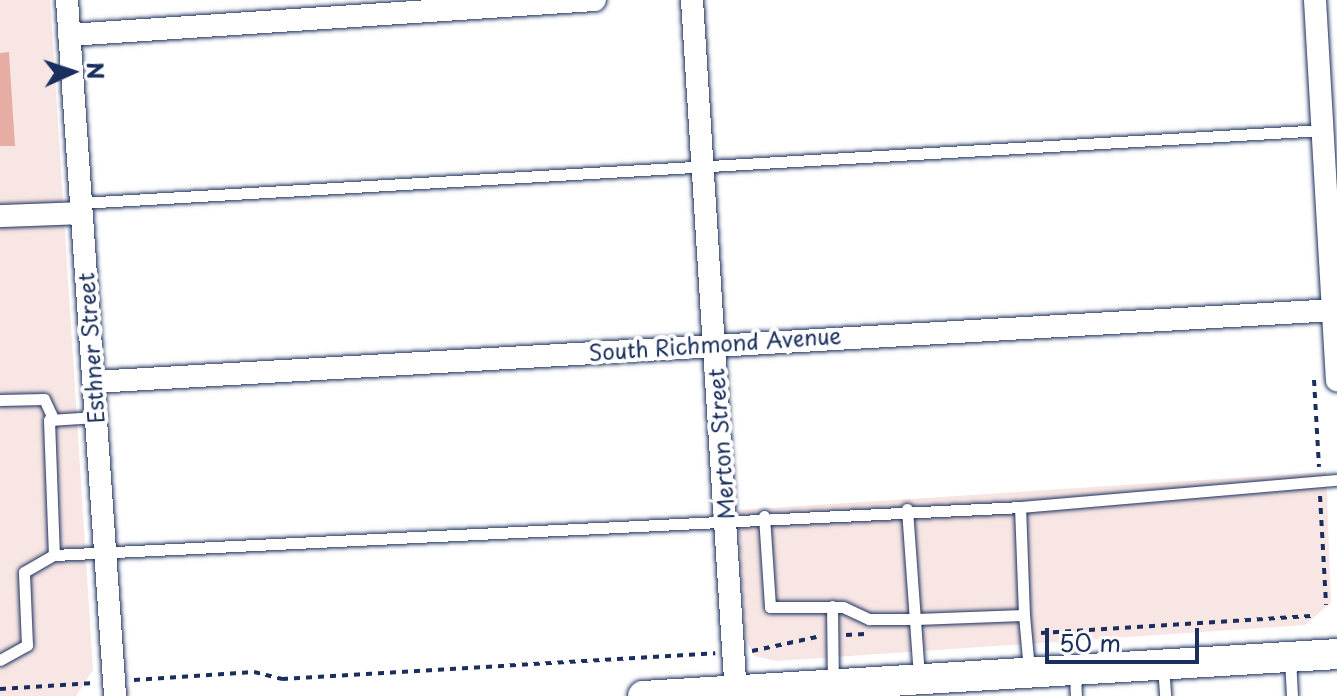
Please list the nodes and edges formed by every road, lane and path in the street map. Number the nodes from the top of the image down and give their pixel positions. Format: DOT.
graph roads {
  1 [pos="67,0"];
  2 [pos="595,0"];
  3 [pos="692,0"];
  4 [pos="1315,0"];
  5 [pos="394,6"];
  6 [pos="69,35"];
  7 [pos="1328,138"];
  8 [pos="703,168"];
  9 [pos="80,208"];
  10 [pos="0,216"];
  11 [pos="1335,310"];
  12 [pos="714,343"];
  13 [pos="1337,380"];
  14 [pos="94,382"];
  15 [pos="0,400"];
  16 [pos="96,417"];
  17 [pos="54,420"];
  18 [pos="1337,480"];
  19 [pos="1020,507"];
  20 [pos="907,509"];
  21 [pos="764,516"];
  22 [pos="725,518"];
  23 [pos="104,552"];
  24 [pos="54,555"];
  25 [pos="832,606"];
  26 [pos="1024,615"];
  27 [pos="1314,616"];
  28 [pos="915,619"];
  29 [pos="1026,630"];
  30 [pos="874,634"];
  31 [pos="832,636"];
  32 [pos="733,652"];
  33 [pos="1337,654"];
  34 [pos="1290,657"];
  35 [pos="0,660"];
  36 [pos="1163,665"];
  37 [pos="1029,673"];
  38 [pos="919,680"];
  39 [pos="1076,683"];
  40 [pos="965,686"];
  41 [pos="843,688"];
  42 [pos="0,689"];
  43 [pos="115,689"];
  44 [pos="736,693"];
  45 [pos="643,696"];
  46 [pos="1165,696"];
  47 [pos="1292,696"];
  1 -- 6 [label="street, Esthner Street"];
  2 -- 5 [label="street"];
  3 -- 8 [label="street, Merton Street"];
  4 -- 7 [label="street"];
  5 -- 6 [label="street"];
  6 -- 9 [label="street, Esthner Street"];
  7 -- 8 [label="lane"];
  7 -- 11 [label="street"];
  8 -- 9 [label="lane"];
  8 -- 12 [label="street, Merton Street"];
  9 -- 10 [label="street"];
  9 -- 14 [label="street, Esthner Street"];
  11 -- 12 [label="street, South Richmond Avenue"];
  11 -- 13 [label="street"];
  12 -- 14 [label="street, South Richmond Avenue"];
  12 -- 22 [label="street, Merton Street"];
  14 -- 16 [label="street, Esthner Street"];
  15 -- 17 [label="lane"];
  16 -- 17 [label="lane"];
  16 -- 23 [label="street, Esthner Street"];
  17 -- 24 [label="lane"];
  18 -- 19 [label="lane"];
  19 -- 20 [label="lane"];
  19 -- 26 [label="lane"];
  20 -- 21 [label="lane"];
  20 -- 28 [label="lane"];
  21 -- 22 [label="lane"];
  21 -- 25 [label="lane"];
  22 -- 23 [label="lane"];
  22 -- 32 [label="street, Merton Street"];
  23 -- 24 [label="lane"];
  23 -- 43 [label="street, Esthner Street"];
  24 -- 35 [label="lane"];
  25 -- 28 [label="lane"];
  25 -- 31 [label="lane"];
  26 -- 28 [label="lane"];
  26 -- 29 [label="lane"];
  27 -- 29 [label="path"];
  28 -- 38 [label="lane"];
  29 -- 37 [label="lane"];
  30 -- 31 [label="path"];
  31 -- 32 [label="path"];
  31 -- 41 [label="lane"];
  32 -- 43 [label="path"];
  32 -- 44 [label="street, Merton Street"];
  33 -- 34 [label="main road"];
  34 -- 36 [label="main road"];
  34 -- 47 [label="lane"];
  36 -- 39 [label="main road"];
  36 -- 46 [label="lane"];
  37 -- 39 [label="main road"];
  37 -- 40 [label="main road"];
  38 -- 40 [label="main road"];
  38 -- 41 [label="main road"];
  41 -- 44 [label="main road"];
  42 -- 43 [label="path"];
  44 -- 45 [label="main road"];
}
